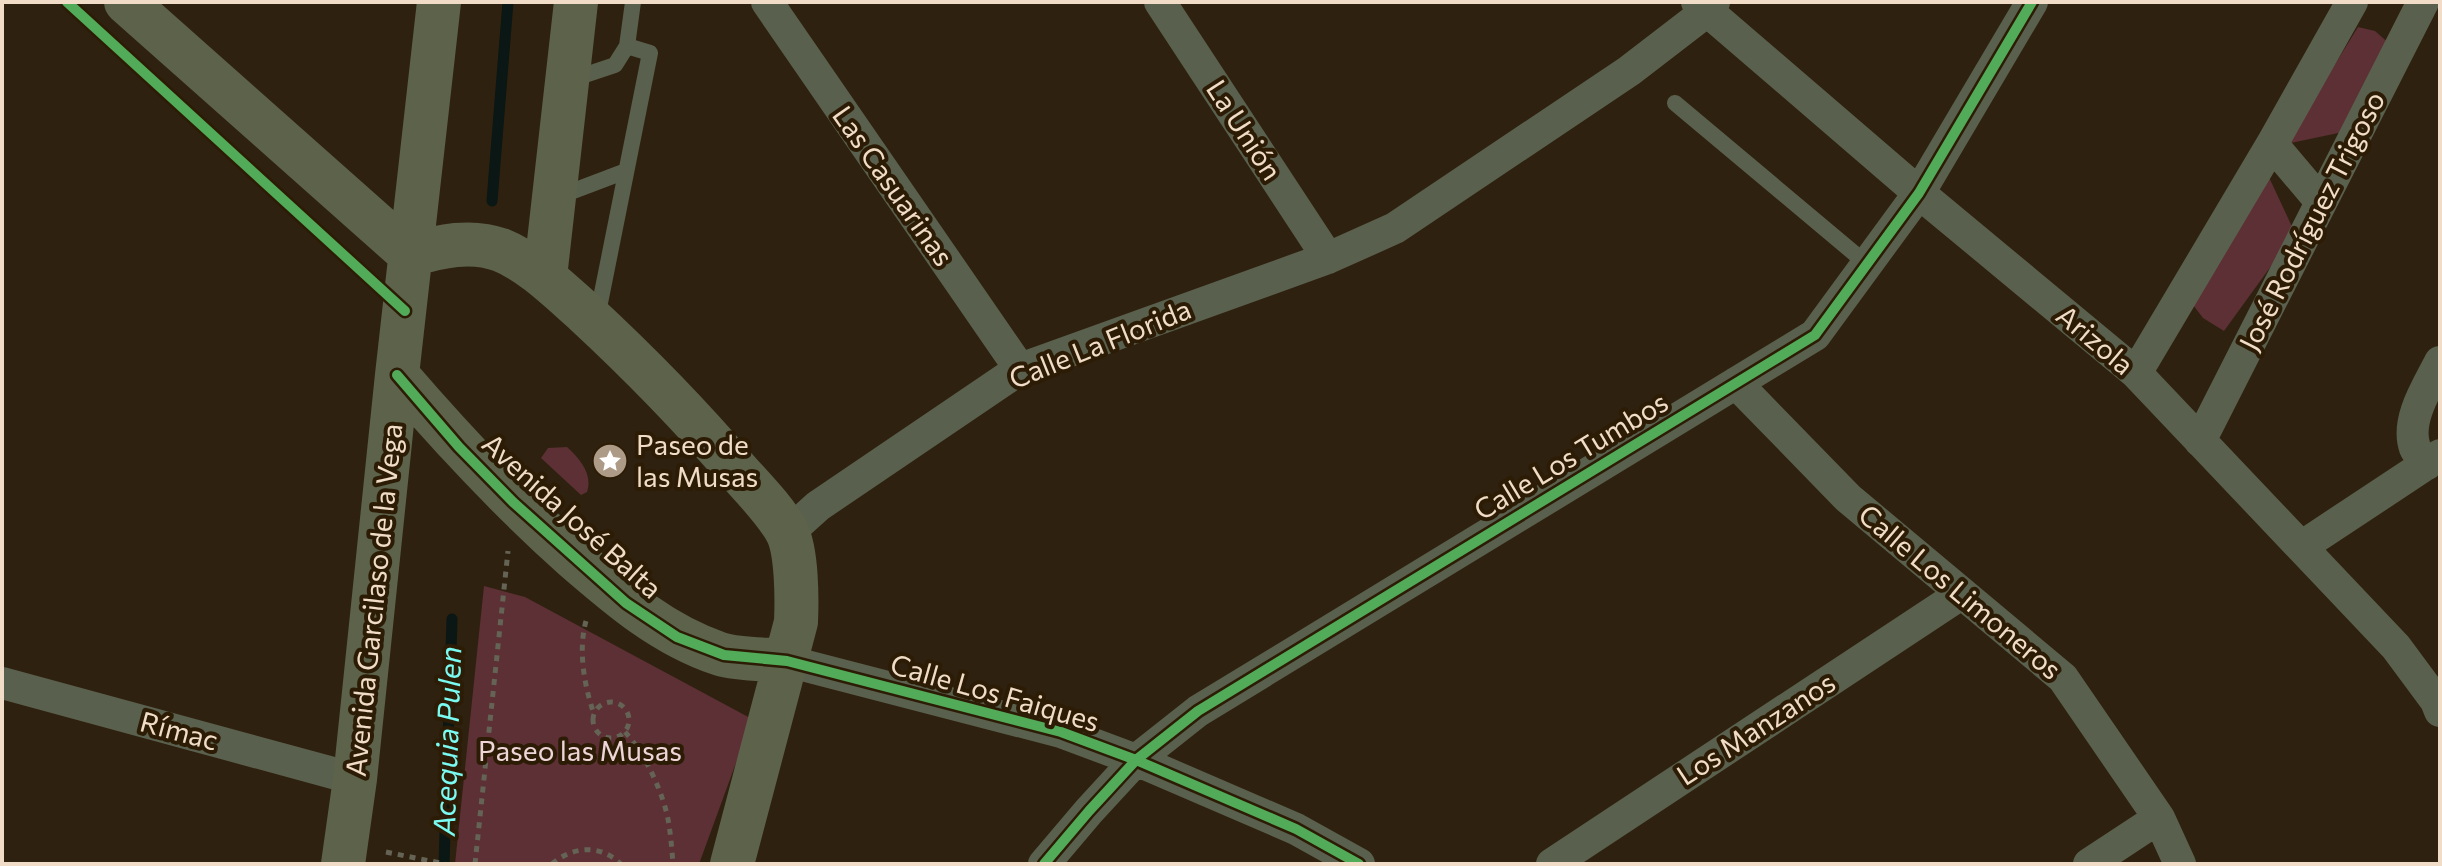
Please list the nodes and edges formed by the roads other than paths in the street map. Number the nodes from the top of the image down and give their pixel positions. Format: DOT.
graph roads {
  1 [pos="126,2"];
  2 [pos="439,2"];
  3 [pos="576,2"];
  4 [pos="633,2"];
  5 [pos="767,2"];
  6 [pos="1160,2"];
  7 [pos="2032,2"];
  8 [pos="2352,2"];
  9 [pos="2423,2"];
  10 [pos="1706,5"];
  11 [pos="627,46"];
  12 [pos="568,81"];
  13 [pos="1675,103"];
  14 [pos="2272,144"];
  15 [pos="626,171"];
  16 [pos="1919,193"];
  17 [pos="555,198"];
  18 [pos="2321,202"];
  19 [pos="411,255"];
  20 [pos="1328,258"];
  21 [pos="1867,264"];
  22 [pos="545,277"];
  23 [pos="596,323"];
  24 [pos="2440,362"];
  25 [pos="1020,369"];
  26 [pos="2136,373"];
  27 [pos="397,375"];
  28 [pos="1736,383"];
  29 [pos="2200,441"];
  30 [pos="2433,460"];
  31 [pos="788,533"];
  32 [pos="2301,547"];
  33 [pos="1961,594"];
  34 [pos="787,661"];
  35 [pos="2,683"];
  36 [pos="2440,711"];
  37 [pos="1136,760"];
  38 [pos="355,779"];
  39 [pos="2159,818"];
  40 [pos="343,864"];
  41 [pos="732,864"];
  42 [pos="1044,864"];
  43 [pos="1359,864"];
  44 [pos="1552,864"];
  45 [pos="2089,864"];
  46 [pos="2180,864"];
  1 -- 19 [label="street"];
  2 -- 19 [label="street, Avenida Garcilaso de la Vega"];
  3 -- 12 [label="street"];
  4 -- 11 [label="lane"];
  5 -- 25 [label="street, Las Casuarinas"];
  6 -- 20 [label="street, La Unión"];
  7 -- 16 [label="street, Calle Los Tumbos"];
  8 -- 14 [label="street"];
  9 -- 18 [label="street, José Rodríguez Trigoso"];
  10 -- 16 [label="street, Arizola"];
  10 -- 20 [label="street, Calle La Florida"];
  11 -- 12 [label="lane"];
  11 -- 15 [label="lane"];
  12 -- 17 [label="street"];
  13 -- 21 [label="lane"];
  14 -- 18 [label="street"];
  14 -- 26 [label="street"];
  15 -- 17 [label="lane"];
  15 -- 23 [label="lane"];
  16 -- 21 [label="street, Calle Los Tumbos"];
  16 -- 26 [label="street, Arizola"];
  17 -- 22 [label="street"];
  18 -- 29 [label="street, José Rodríguez Trigoso"];
  19 -- 22 [label="street"];
  19 -- 27 [label="street, Avenida Garcilaso de la Vega"];
  20 -- 25 [label="street, Calle La Florida"];
  21 -- 28 [label="street, Calle Los Tumbos"];
  22 -- 23 [label="street"];
  23 -- 31 [label="street"];
  24 -- 30 [label="street"];
  25 -- 31 [label="street, Calle La Florida"];
  26 -- 29 [label="street, Arizola"];
  27 -- 34 [label="street, Avenida José Balta"];
  27 -- 38 [label="street, Avenida Garcilaso de la Vega"];
  28 -- 33 [label="street, Calle Los Limoneros"];
  28 -- 37 [label="street, Calle Los Tumbos"];
  29 -- 32 [label="street, Arizola"];
  30 -- 32 [label="street"];
  31 -- 34 [label="street"];
  32 -- 36 [label="street, Arizola"];
  33 -- 39 [label="street, Calle Los Limoneros"];
  33 -- 44 [label="street, Los Manzanos"];
  34 -- 37 [label="street, Calle Los Faiques"];
  34 -- 41 [label="street"];
  35 -- 38 [label="street, Rímac"];
  37 -- 42 [label="street, Calle Los Tumbos"];
  37 -- 43 [label="street, Calle Los Faiques"];
  38 -- 40 [label="street, Avenida Garcilaso de la Vega"];
  39 -- 45 [label="street"];
  39 -- 46 [label="street, Calle Los Limoneros"];
}
